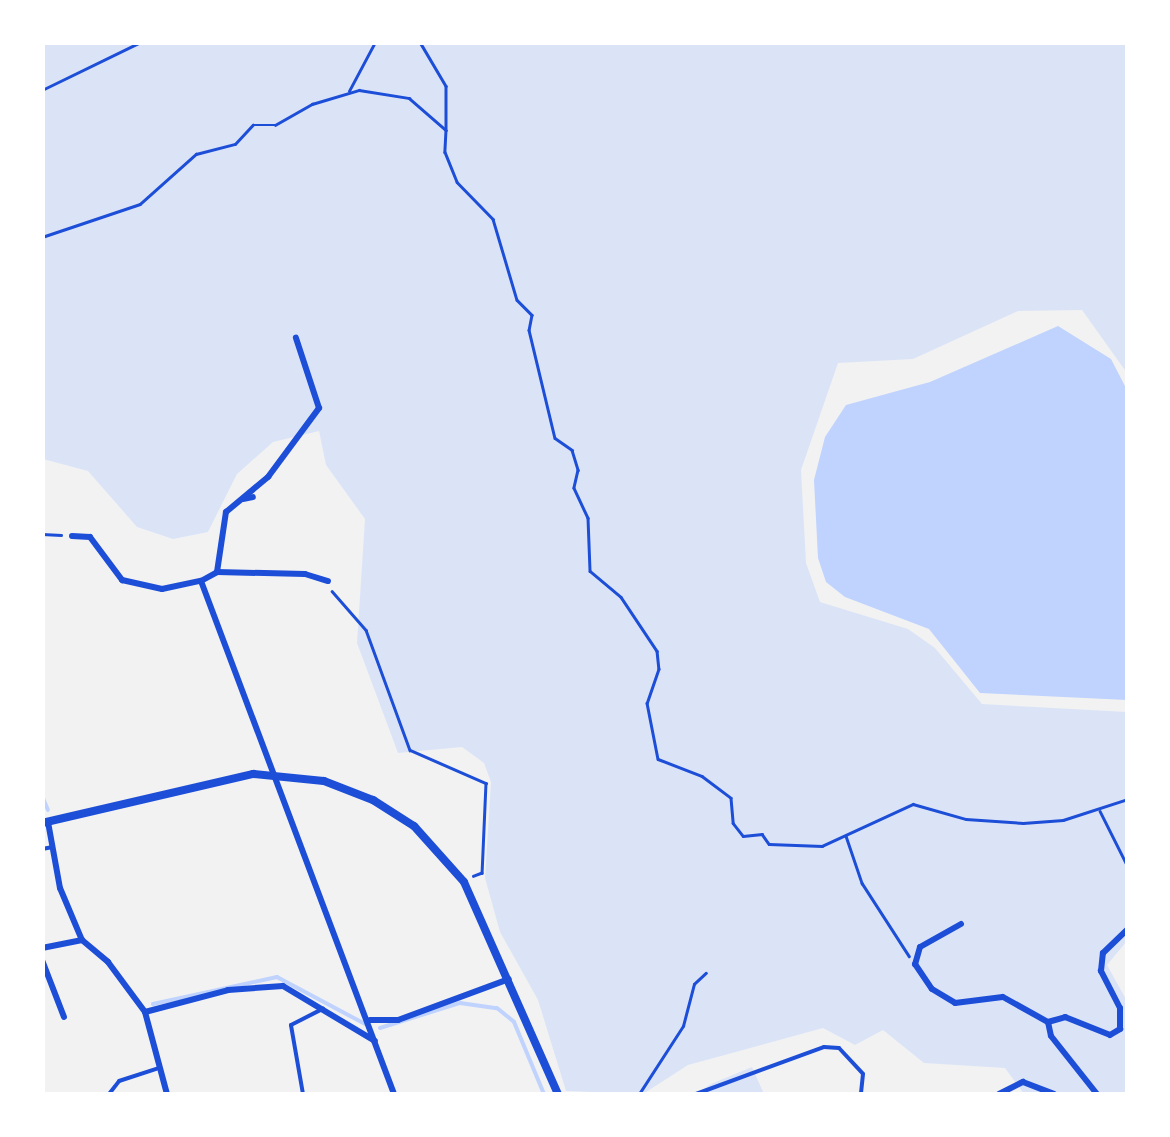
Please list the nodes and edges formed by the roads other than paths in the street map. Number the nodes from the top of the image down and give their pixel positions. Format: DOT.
graph roads {
  1 [pos="296,338"];
  2 [pos="253,497"];
  3 [pos="243,499"];
  4 [pos="72,536"];
  5 [pos="217,572"];
  6 [pos="201,581"];
  7 [pos="328,581"];
  8 [pos="275,774"];
  9 [pos="45,822"];
  10 [pos="53,847"];
  11 [pos="42,850"];
  12 [pos="961,924"];
  13 [pos="1128,930"];
  14 [pos="82,940"];
  15 [pos="42,948"];
  16 [pos="42,960"];
  17 [pos="509,979"];
  18 [pos="323,1009"];
  19 [pos="145,1012"];
  20 [pos="64,1017"];
  21 [pos="370,1020"];
  22 [pos="1048,1022"];
  23 [pos="375,1041"];
  24 [pos="157,1069"];
  25 [pos="109,1094"];
  26 [pos="166,1094"];
  27 [pos="303,1094"];
  28 [pos="394,1094"];
  29 [pos="558,1094"];
  30 [pos="696,1094"];
  31 [pos="861,1094"];
  32 [pos="999,1094"];
  33 [pos="1054,1094"];
  34 [pos="1097,1094"];
  1 -- 3 [label="street"];
  2 -- 3 [label="street"];
  3 -- 5 [label="street"];
  4 -- 6 [label="street"];
  5 -- 6 [label="street"];
  5 -- 7 [label="street"];
  6 -- 8 [label="street"];
  8 -- 9 [label="street"];
  8 -- 17 [label="street"];
  8 -- 21 [label="street"];
  9 -- 10 [label="street"];
  10 -- 11 [label="lane"];
  10 -- 14 [label="street"];
  12 -- 22 [label="street"];
  13 -- 22 [label="street"];
  14 -- 15 [label="street"];
  14 -- 19 [label="street"];
  16 -- 20 [label="street"];
  17 -- 21 [label="street"];
  17 -- 29 [label="street"];
  18 -- 19 [label="street"];
  18 -- 23 [label="street"];
  18 -- 27 [label="lane"];
  19 -- 24 [label="street"];
  21 -- 23 [label="street"];
  22 -- 34 [label="street"];
  23 -- 28 [label="street"];
  24 -- 25 [label="lane"];
  24 -- 26 [label="street"];
  30 -- 31 [label="lane"];
  32 -- 33 [label="street"];
}
